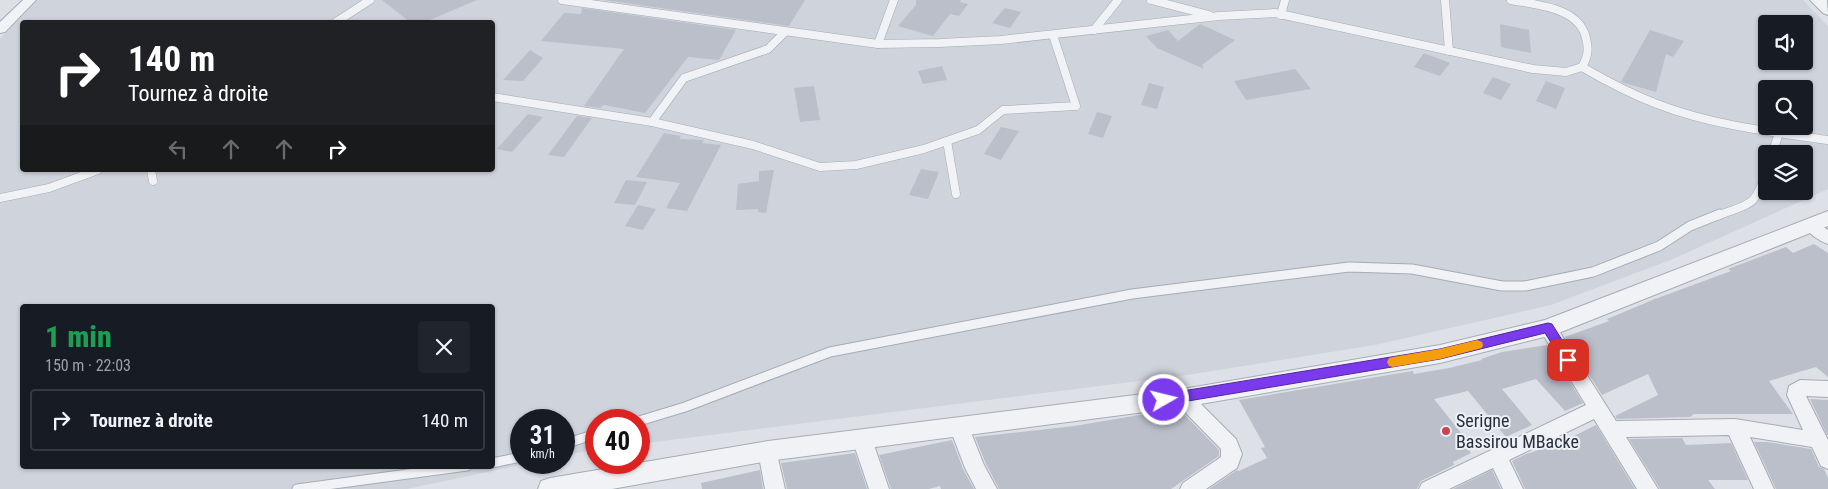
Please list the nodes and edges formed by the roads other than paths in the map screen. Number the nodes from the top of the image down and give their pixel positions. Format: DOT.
graph roads {
  1 [pos="30,0"];
  2 [pos="370,0"];
  3 [pos="562,0"];
  4 [pos="894,0"];
  5 [pos="1118,0"];
  6 [pos="1152,0"];
  7 [pos="1285,0"];
  8 [pos="1445,0"];
  9 [pos="1511,0"];
  10 [pos="1818,0"];
  11 [pos="1828,10"];
  12 [pos="1282,15"];
  13 [pos="1214,16"];
  14 [pos="339,20"];
  15 [pos="2,24"];
  16 [pos="1094,30"];
  17 [pos="785,32"];
  18 [pos="1053,35"];
  19 [pos="878,44"];
  20 [pos="1449,51"];
  21 [pos="1582,67"];
  22 [pos="495,97"];
  23 [pos="652,122"];
  24 [pos="1758,128"];
  25 [pos="1793,135"];
  26 [pos="1828,140"];
  27 [pos="947,141"];
  28 [pos="93,172"];
  29 [pos="151,172"];
  30 [pos="153,181"];
  31 [pos="956,194"];
  32 [pos="1758,195"];
  33 [pos="0,198"];
  34 [pos="1822,227"];
  35 [pos="1548,328"];
  36 [pos="1828,389"];
  37 [pos="1183,398"];
  38 [pos="1599,408"];
  39 [pos="650,418"];
  40 [pos="959,426"];
  41 [pos="1735,427"];
  42 [pos="1611,428"];
  43 [pos="862,439"];
  44 [pos="1817,440"];
  45 [pos="768,451"];
  46 [pos="1497,456"];
  47 [pos="510,459"];
  48 [pos="1828,460"];
  49 [pos="495,462"];
  50 [pos="445,469"];
  51 [pos="296,489"];
  52 [pos="550,489"];
  53 [pos="775,489"];
  54 [pos="879,489"];
  55 [pos="987,489"];
  56 [pos="1190,489"];
  57 [pos="1429,489"];
  58 [pos="1513,489"];
  59 [pos="1648,489"];
  60 [pos="1764,489"];
  1 -- 15 [label="street"];
  2 -- 14 [label="lane"];
  3 -- 17 [label="lane"];
  4 -- 19 [label="lane"];
  5 -- 16 [label="lane"];
  6 -- 13 [label="lane"];
  7 -- 12 [label="lane"];
  8 -- 20 [label="lane"];
  9 -- 21 [label="lane"];
  10 -- 11 [label="street"];
  12 -- 13 [label="lane"];
  12 -- 20 [label="lane"];
  13 -- 16 [label="lane"];
  16 -- 18 [label="lane"];
  17 -- 19 [label="lane"];
  17 -- 23 [label="lane"];
  18 -- 19 [label="lane"];
  18 -- 27 [label="lane"];
  20 -- 21 [label="lane"];
  21 -- 24 [label="lane"];
  22 -- 23 [label="lane"];
  23 -- 27 [label="lane"];
  25 -- 26 [label="lane"];
  27 -- 31 [label="lane"];
  28 -- 33 [label="lane"];
  29 -- 30 [label="lane"];
  32 -- 39 [label="lane"];
  34 -- 35 [label="street"];
  35 -- 37 [label="street"];
  35 -- 38 [label="street"];
  36 -- 44 [label="street"];
  37 -- 40 [label="street"];
  37 -- 56 [label="street"];
  38 -- 42 [label="street"];
  38 -- 46 [label="street"];
  40 -- 43 [label="street"];
  40 -- 55 [label="street"];
  41 -- 42 [label="street"];
  41 -- 44 [label="street"];
  41 -- 60 [label="street"];
  42 -- 59 [label="street"];
  43 -- 45 [label="street"];
  43 -- 54 [label="street"];
  44 -- 48 [label="street"];
  45 -- 52 [label="street"];
  45 -- 53 [label="street"];
  46 -- 57 [label="street"];
  46 -- 58 [label="street"];
  47 -- 49 [label="lane"];
  50 -- 51 [label="lane"];
}
